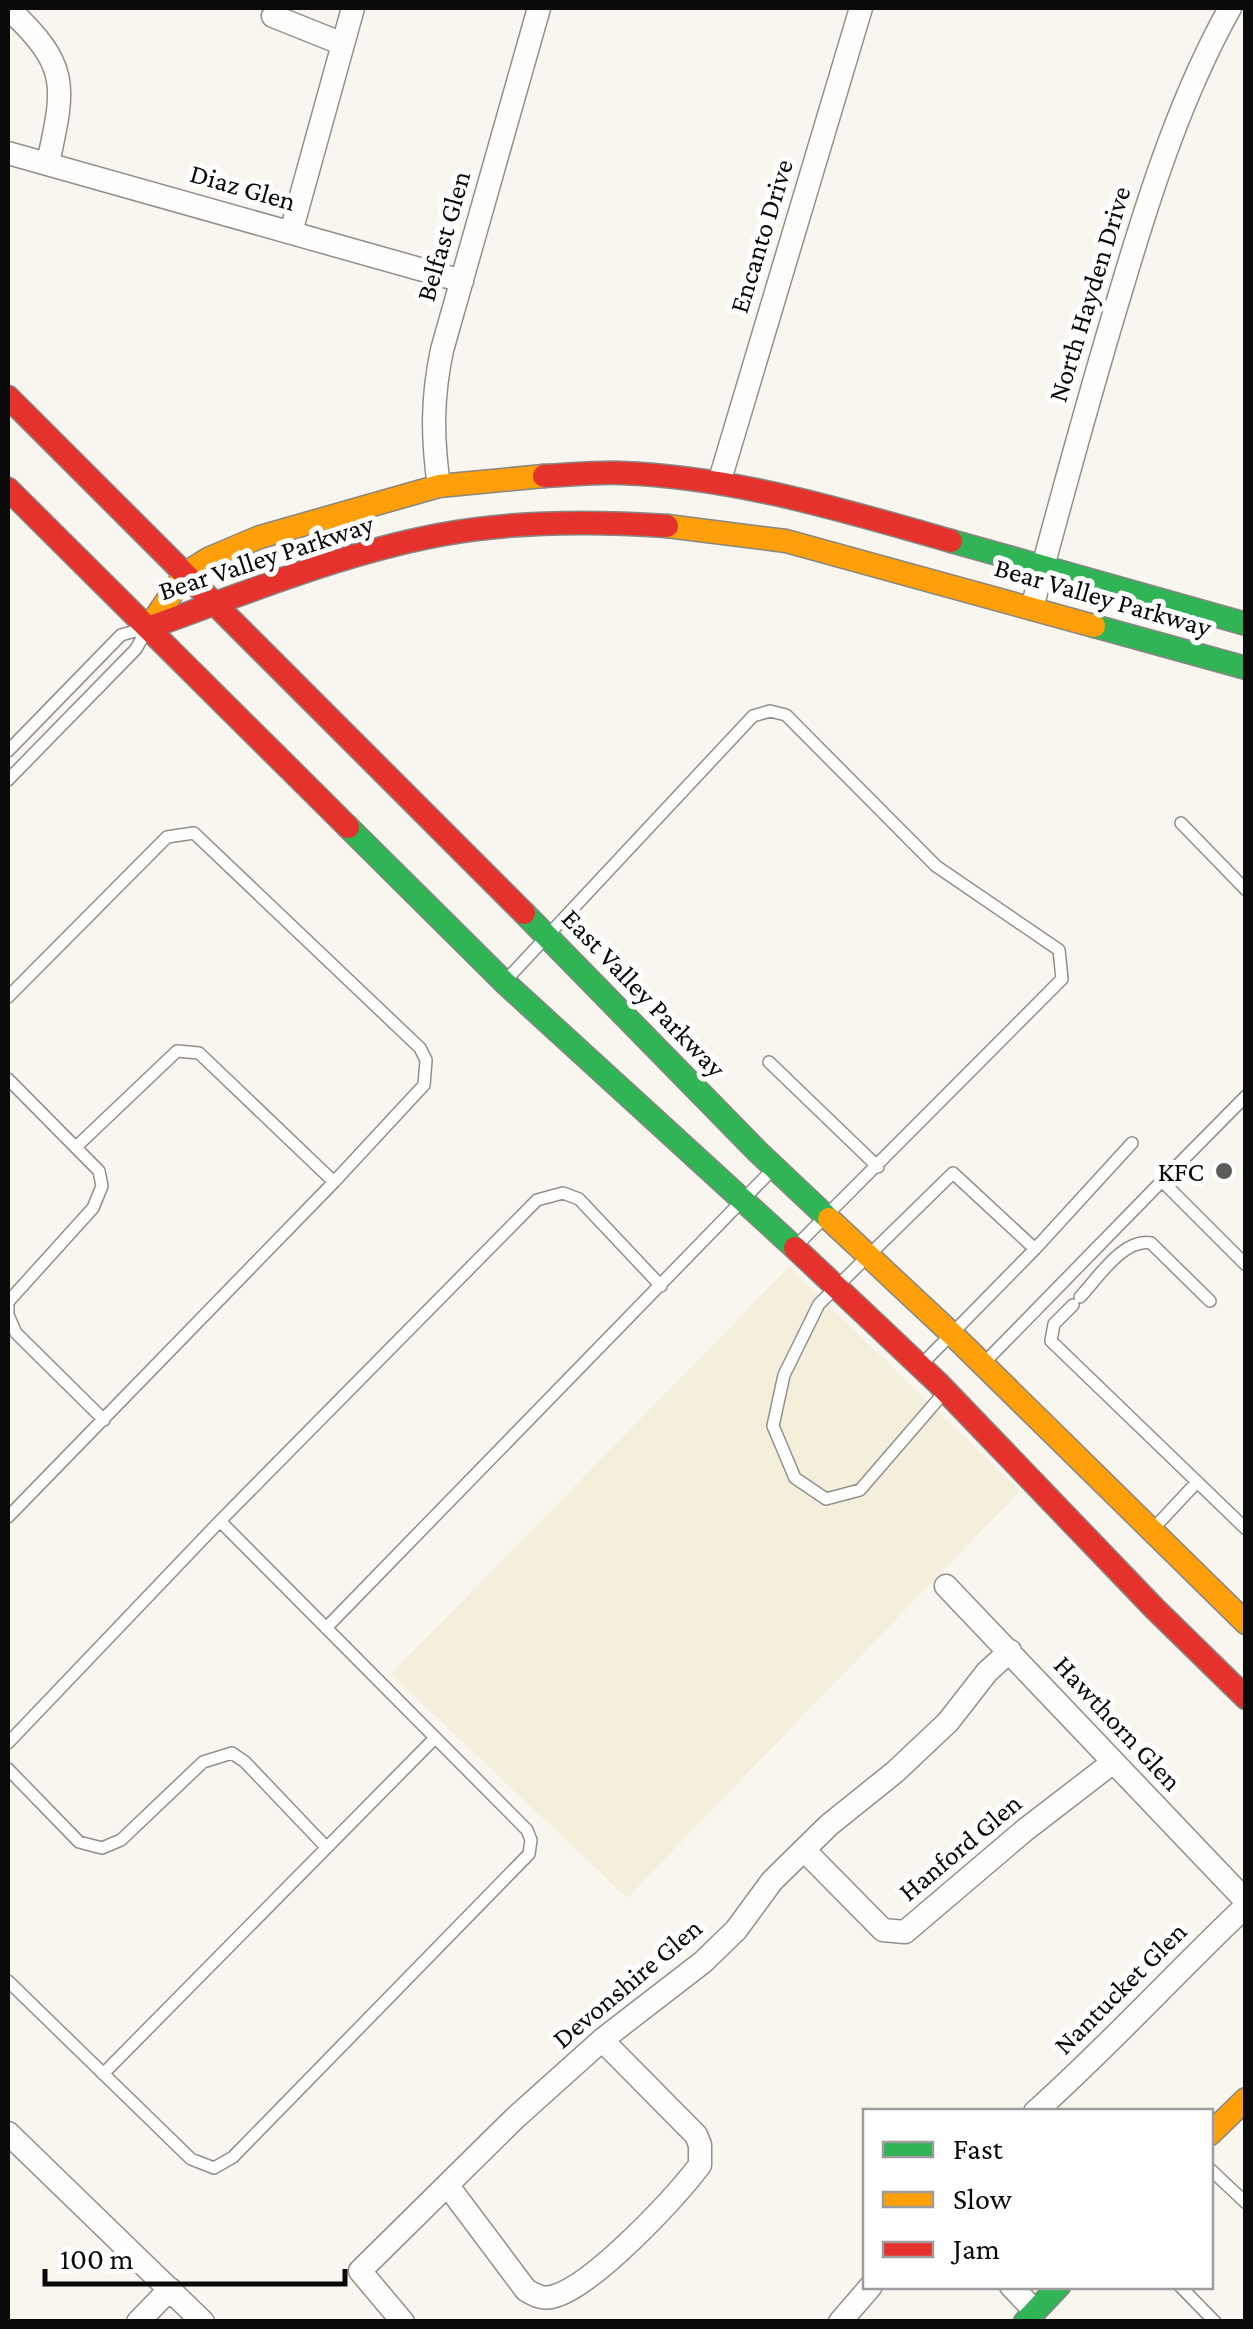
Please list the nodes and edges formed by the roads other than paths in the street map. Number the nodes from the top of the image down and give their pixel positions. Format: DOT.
graph roads {
  1 [pos="8,8"];
  2 [pos="353,8"];
  3 [pos="540,8"];
  4 [pos="860,8"];
  5 [pos="1230,8"];
  6 [pos="273,16"];
  7 [pos="343,44"];
  8 [pos="8,152"];
  9 [pos="48,164"];
  10 [pos="291,232"];
  11 [pos="462,281"];
  12 [pos="8,396"];
  13 [pos="719,482"];
  14 [pos="438,486"];
  15 [pos="8,488"];
  16 [pos="1043,566"];
  17 [pos="186,573"];
  18 [pos="218,604"];
  19 [pos="1032,608"];
  20 [pos="1246,624"];
  21 [pos="148,628"];
  22 [pos="1246,668"];
  23 [pos="32,726"];
  24 [pos="46,741"];
  25 [pos="8,751"];
  26 [pos="8,780"];
  27 [pos="1181,823"];
  28 [pos="1246,890"];
  29 [pos="547,936"];
  30 [pos="504,982"];
  31 [pos="8,998"];
  32 [pos="769,1062"];
  33 [pos="8,1079"];
  34 [pos="1246,1096"];
  35 [pos="1132,1143"];
  36 [pos="77,1146"];
  37 [pos="878,1167"];
  38 [pos="774,1168"];
  39 [pos="334,1182"];
  40 [pos="1162,1182"];
  41 [pos="744,1200"];
  42 [pos="826,1218"];
  43 [pos="795,1247"];
  44 [pos="1035,1249"];
  45 [pos="867,1257"];
  46 [pos="1246,1265"];
  47 [pos="662,1286"];
  48 [pos="836,1287"];
  49 [pos="1210,1302"];
  50 [pos="8,1317"];
  51 [pos="952,1334"];
  52 [pos="982,1365"];
  53 [pos="920,1366"];
  54 [pos="945,1392"];
  55 [pos="104,1420"];
  56 [pos="1030,1478"];
  57 [pos="1197,1482"];
  58 [pos="8,1517"];
  59 [pos="220,1521"];
  60 [pos="1246,1529"];
  61 [pos="1152,1530"];
  62 [pos="946,1586"];
  63 [pos="1246,1623"];
  64 [pos="326,1628"];
  65 [pos="1010,1652"];
  66 [pos="1246,1698"];
  67 [pos="435,1738"];
  68 [pos="8,1743"];
  69 [pos="1112,1764"];
  70 [pos="8,1768"];
  71 [pos="326,1847"];
  72 [pos="805,1850"];
  73 [pos="1246,1903"];
  74 [pos="8,1981"];
  75 [pos="602,2040"];
  76 [pos="103,2074"];
  77 [pos="1246,2098"];
  78 [pos="1038,2109"];
  79 [pos="1213,2131"];
  80 [pos="8,2133"];
  81 [pos="1213,2171"];
  82 [pos="448,2186"];
  83 [pos="1246,2203"];
  84 [pos="170,2289"];
  85 [pos="868,2289"];
  86 [pos="1012,2289"];
  87 [pos="1056,2289"];
  88 [pos="1183,2289"];
  89 [pos="1030,2316"];
  90 [pos="138,2322"];
  91 [pos="203,2322"];
  92 [pos="403,2322"];
  93 [pos="840,2322"];
  94 [pos="1215,2322"];
  1 -- 9 [label="street"];
  2 -- 7 [label="street"];
  3 -- 11 [label="street, Belfast Glen"];
  4 -- 13 [label="street, Encanto Drive"];
  5 -- 16 [label="street, North Hayden Drive"];
  6 -- 7 [label="street"];
  7 -- 10 [label="street"];
  8 -- 9 [label="street, Diaz Glen"];
  9 -- 10 [label="street, Diaz Glen"];
  10 -- 11 [label="street, Diaz Glen"];
  11 -- 14 [label="street, Belfast Glen"];
  12 -- 17 [label="main road, East Valley Parkway"];
  13 -- 14 [label="main road, Bear Valley Parkway"];
  13 -- 16 [label="main road, Bear Valley Parkway"];
  14 -- 17 [label="main road, Bear Valley Parkway"];
  15 -- 21 [label="main road"];
  16 -- 19 [label="street, North Hayden Drive"];
  16 -- 20 [label="main road, Bear Valley Parkway"];
  17 -- 18 [label="main road, East Valley Parkway"];
  17 -- 21 [label="main road, Bear Valley Parkway"];
  18 -- 19 [label="main road, Bear Valley Parkway"];
  18 -- 21 [label="main road, Bear Valley Parkway"];
  18 -- 29 [label="main road, East Valley Parkway"];
  19 -- 22 [label="main road, Bear Valley Parkway"];
  21 -- 23 [label="lane"];
  21 -- 24 [label="lane"];
  21 -- 30 [label="main road"];
  23 -- 24 [label="lane"];
  23 -- 25 [label="lane"];
  24 -- 26 [label="lane"];
  27 -- 28 [label="lane"];
  29 -- 30 [label="lane"];
  29 -- 37 [label="lane"];
  29 -- 38 [label="main road, East Valley Parkway"];
  30 -- 41 [label="main road"];
  31 -- 39 [label="lane"];
  32 -- 37 [label="lane"];
  33 -- 36 [label="lane"];
  34 -- 40 [label="lane"];
  35 -- 44 [label="lane"];
  36 -- 39 [label="lane"];
  36 -- 50 [label="lane"];
  37 -- 42 [label="lane"];
  38 -- 41 [label="lane"];
  38 -- 42 [label="main road, East Valley Parkway"];
  39 -- 55 [label="lane"];
  40 -- 46 [label="lane"];
  40 -- 52 [label="lane"];
  41 -- 43 [label="main road"];
  41 -- 47 [label="lane"];
  42 -- 43 [label="lane"];
  42 -- 45 [label="main road, East Valley Parkway"];
  43 -- 48 [label="main road"];
  44 -- 45 [label="lane"];
  44 -- 51 [label="lane"];
  45 -- 48 [label="lane"];
  45 -- 51 [label="main road, East Valley Parkway"];
  47 -- 59 [label="lane"];
  47 -- 64 [label="lane"];
  48 -- 53 [label="main road"];
  48 -- 54 [label="lane"];
  49 -- 57 [label="lane"];
  50 -- 55 [label="lane"];
  51 -- 52 [label="main road, East Valley Parkway"];
  51 -- 53 [label="lane"];
  52 -- 61 [label="main road, East Valley Parkway"];
  53 -- 54 [label="main road"];
  54 -- 56 [label="main road"];
  55 -- 58 [label="lane"];
  56 -- 61 [label="main road"];
  56 -- 66 [label="main road"];
  57 -- 60 [label="lane"];
  57 -- 61 [label="lane"];
  59 -- 64 [label="lane"];
  59 -- 68 [label="lane"];
  61 -- 63 [label="main road, East Valley Parkway"];
  62 -- 65 [label="street, Hawthorn Glen"];
  64 -- 67 [label="lane"];
  65 -- 69 [label="street, Hawthorn Glen"];
  65 -- 72 [label="street, Devonshire Glen"];
  67 -- 71 [label="lane"];
  67 -- 76 [label="lane"];
  69 -- 72 [label="street, Hanford Glen"];
  69 -- 73 [label="street, Hawthorn Glen"];
  70 -- 71 [label="lane"];
  71 -- 76 [label="lane"];
  72 -- 75 [label="street, Devonshire Glen"];
  73 -- 78 [label="street, Nantucket Glen"];
  74 -- 76 [label="lane"];
  75 -- 82 [label="street, Devonshire Glen"];
  75 -- 82 [label="street"];
  77 -- 79 [label="main road"];
  80 -- 84 [label="street"];
  81 -- 83 [label="lane"];
  82 -- 92 [label="street, Devonshire Glen"];
  84 -- 90 [label="street"];
  84 -- 91 [label="street"];
  85 -- 93 [label="street"];
  86 -- 89 [label="street"];
  87 -- 89 [label="main road"];
  88 -- 94 [label="lane"];
}
